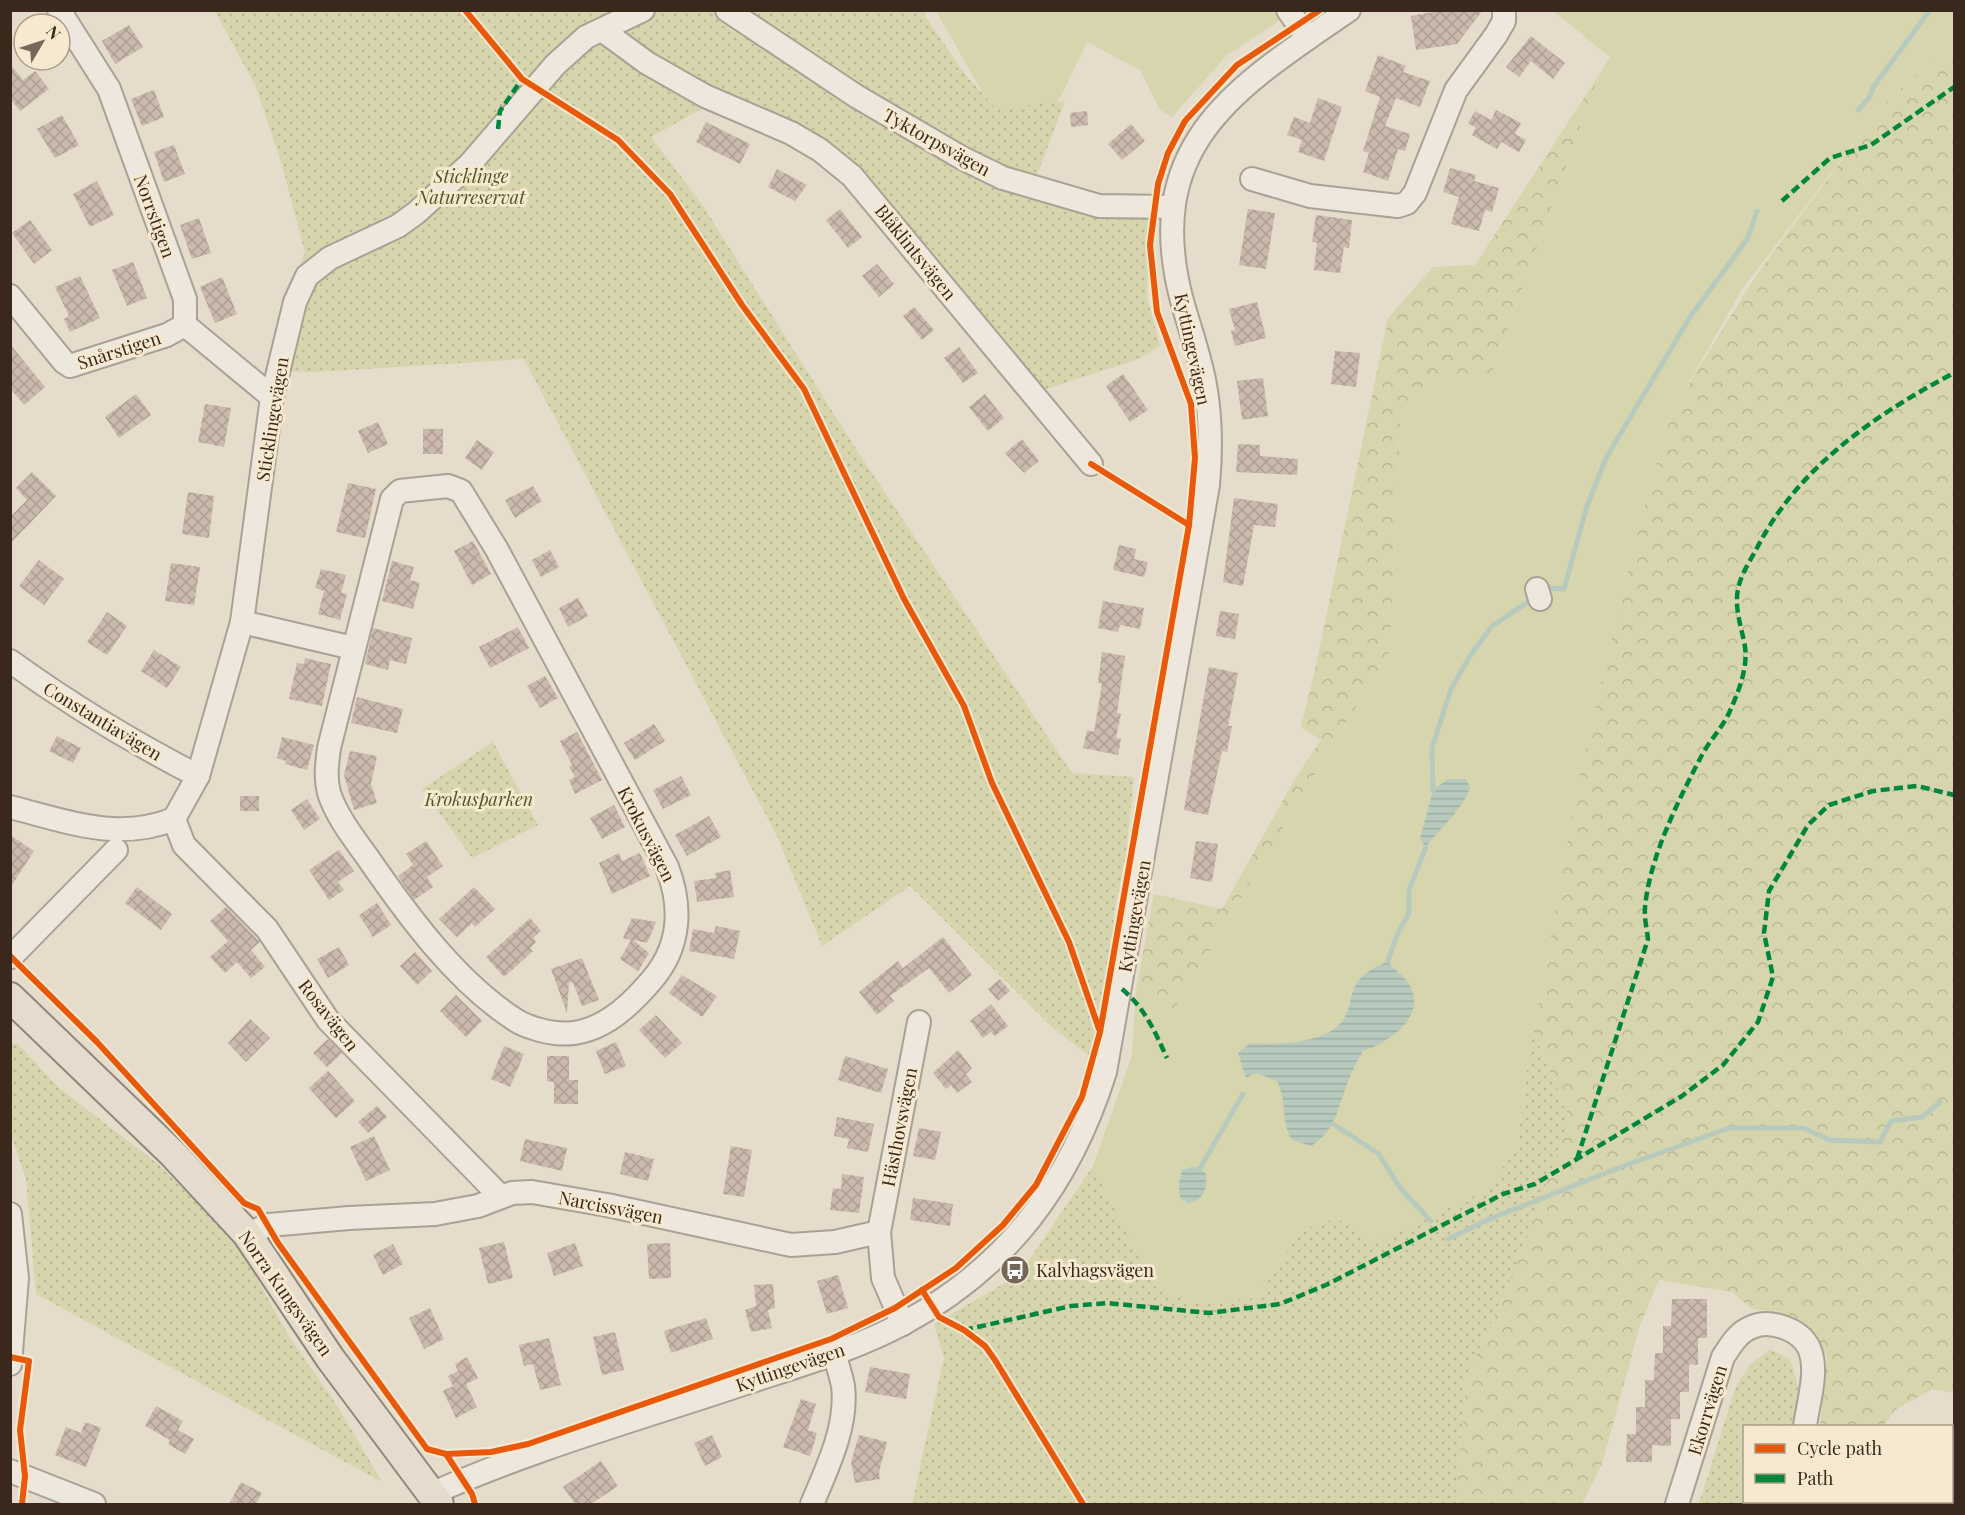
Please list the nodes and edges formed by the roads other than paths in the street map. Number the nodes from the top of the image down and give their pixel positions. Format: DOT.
graph roads {
  1 [pos="59,10"];
  2 [pos="643,10"];
  3 [pos="727,10"];
  4 [pos="1288,10"];
  5 [pos="1350,10"];
  6 [pos="1504,10"];
  7 [pos="602,30"];
  8 [pos="1308,38"];
  9 [pos="1252,179"];
  10 [pos="1172,207"];
  11 [pos="10,296"];
  12 [pos="185,325"];
  13 [pos="272,397"];
  14 [pos="1091,464"];
  15 [pos="242,622"];
  16 [pos="353,648"];
  17 [pos="10,661"];
  18 [pos="198,776"];
  19 [pos="10,807"];
  20 [pos="174,819"];
  21 [pos="116,850"];
  22 [pos="11,957"];
  23 [pos="11,997"];
  24 [pos="919,1022"];
  25 [pos="501,1197"];
  26 [pos="10,1214"];
  27 [pos="879,1232"];
  28 [pos="247,1233"];
  29 [pos="903,1324"];
  30 [pos="834,1353"];
  31 [pos="10,1364"];
  32 [pos="1805,1425"];
  33 [pos="10,1471"];
  34 [pos="435,1499"];
  35 [pos="94,1504"];
  36 [pos="812,1504"];
  37 [pos="1677,1504"];
  1 -- 12 [label="street, Norrstigen"];
  2 -- 7 [label="street, Sticklingevägen"];
  3 -- 10 [label="street, Tyktorpsvägen"];
  4 -- 8 [label="street"];
  5 -- 8 [label="street, Kyttingevägen"];
  6 -- 9 [label="street"];
  7 -- 13 [label="street, Sticklingevägen"];
  7 -- 14 [label="street, Blåklintsvägen"];
  8 -- 10 [label="street, Kyttingevägen"];
  10 -- 29 [label="street, Kyttingevägen"];
  11 -- 12 [label="street, Snårstigen"];
  12 -- 13 [label="street"];
  13 -- 15 [label="street, Sticklingevägen"];
  15 -- 16 [label="street"];
  15 -- 18 [label="street, Sticklingevägen"];
  16 -- 16 [label="street, Krokusvägen"];
  17 -- 18 [label="street, Constantiavägen"];
  18 -- 20 [label="street, Sticklingevägen"];
  19 -- 20 [label="street"];
  20 -- 25 [label="street, Rosavägen"];
  21 -- 22 [label="street"];
  23 -- 28 [label="main road, Norra Kungsvägen"];
  24 -- 27 [label="street, Hästhovsvägen"];
  25 -- 27 [label="street, Narcissvägen"];
  25 -- 28 [label="street, Narcissvägen"];
  26 -- 31 [label="street"];
  27 -- 29 [label="street"];
  28 -- 34 [label="main road, Norra Kungsvägen"];
  29 -- 30 [label="street, Kyttingevägen"];
  30 -- 34 [label="street, Kyttingevägen"];
  30 -- 36 [label="street"];
  32 -- 37 [label="street, Ekorrvägen"];
  33 -- 35 [label="street"];
}
